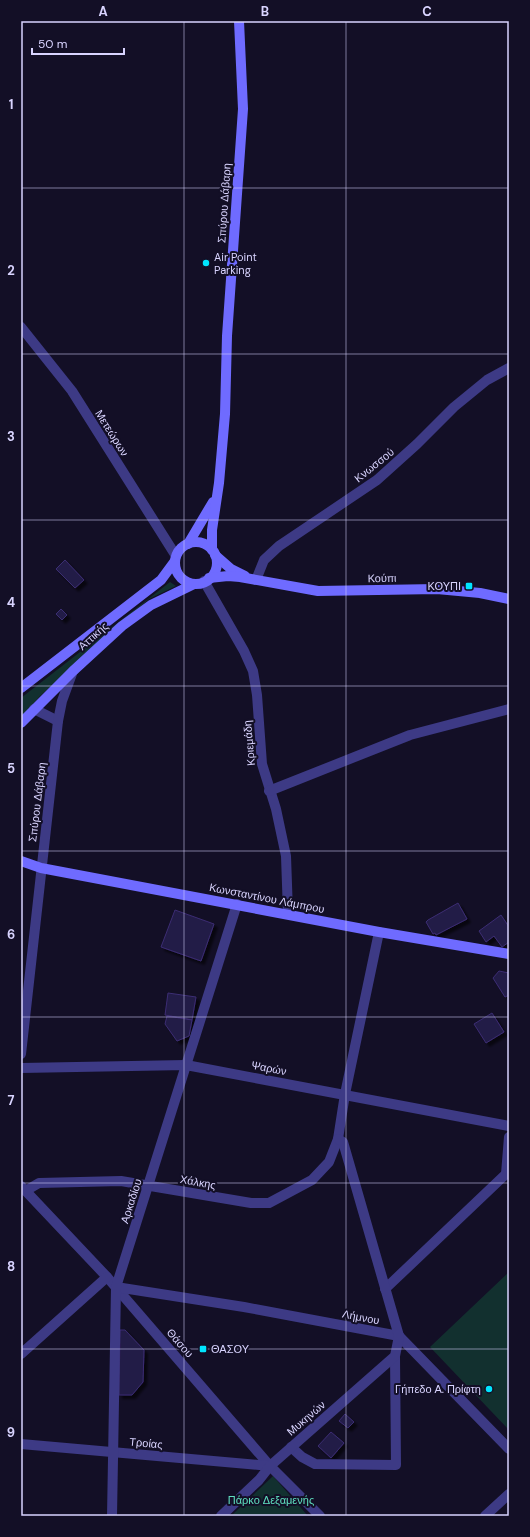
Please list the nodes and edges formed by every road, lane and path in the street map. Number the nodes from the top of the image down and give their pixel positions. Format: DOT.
graph roads {
  1 [pos="239,21"];
  2 [pos="21,327"];
  3 [pos="509,368"];
  4 [pos="219,483"];
  5 [pos="188,544"];
  6 [pos="213,553"];
  7 [pos="176,558"];
  8 [pos="256,580"];
  9 [pos="203,581"];
  10 [pos="509,598"];
  11 [pos="73,671"];
  12 [pos="21,688"];
  13 [pos="34,709"];
  14 [pos="509,709"];
  15 [pos="58,721"];
  16 [pos="21,723"];
  17 [pos="269,791"];
  18 [pos="21,861"];
  19 [pos="41,868"];
  20 [pos="237,904"];
  21 [pos="288,913"];
  22 [pos="379,932"];
  23 [pos="509,954"];
  24 [pos="21,1054"];
  25 [pos="186,1065"];
  26 [pos="21,1068"];
  27 [pos="345,1094"];
  28 [pos="509,1126"];
  29 [pos="509,1137"];
  30 [pos="338,1139"];
  31 [pos="507,1173"];
  32 [pos="148,1185"];
  33 [pos="24,1188"];
  34 [pos="107,1277"];
  35 [pos="116,1287"];
  36 [pos="386,1289"];
  37 [pos="399,1336"];
  38 [pos="21,1354"];
  39 [pos="395,1356"];
  40 [pos="21,1444"];
  41 [pos="291,1447"];
  42 [pos="509,1449"];
  43 [pos="114,1452"];
  44 [pos="270,1466"];
  45 [pos="509,1494"];
  46 [pos="112,1516"];
  47 [pos="222,1516"];
  48 [pos="320,1516"];
  49 [pos="485,1516"];
  1 -- 4 [label="street, Σπύρου Δάβαρη"];
  2 -- 7 [label="street, Μετεώρων"];
  3 -- 8 [label="street, Κνωσσού"];
  4 -- 5 [label="street, Σπύρου Δάβαρη"];
  4 -- 6 [label="street, Σπύρου Δάβαρη"];
  5 -- 6 [label="street"];
  5 -- 7 [label="street"];
  6 -- 8 [label="street"];
  6 -- 9 [label="street"];
  7 -- 9 [label="street"];
  7 -- 12 [label="street, Αττικής"];
  8 -- 9 [label="street"];
  8 -- 10 [label="street, Κούπι"];
  9 -- 11 [label="street, Αττικής"];
  9 -- 17 [label="street, Κριεμάδη"];
  11 -- 13 [label="street, Αττικής"];
  11 -- 15 [label="street, Σπύρου Δάβαρη"];
  13 -- 15 [label="street"];
  13 -- 16 [label="street, Αττικής"];
  14 -- 17 [label="street"];
  15 -- 19 [label="street, Σπύρου Δάβαρη"];
  17 -- 21 [label="street, Κριεμάδη"];
  18 -- 19 [label="street, Κωνσταντίνου Λάμπρου"];
  19 -- 20 [label="street, Κωνσταντίνου Λάμπρου"];
  19 -- 24 [label="street, Σπύρου Δάβαρη"];
  20 -- 21 [label="street, Κωνσταντίνου Λάμπρου"];
  20 -- 25 [label="street, Αρκαδίου"];
  21 -- 22 [label="street, Κωνσταντίνου Λάμπρου"];
  22 -- 23 [label="street, Κωνσταντίνου Λάμπρου"];
  22 -- 27 [label="street, Χάλκης"];
  25 -- 26 [label="street, Ψαρών"];
  25 -- 27 [label="street, Ψαρών"];
  25 -- 32 [label="street, Αρκαδίου"];
  27 -- 28 [label="street, Ψαρών"];
  27 -- 30 [label="street, Χάλκης"];
  29 -- 31 [label="street"];
  30 -- 32 [label="street, Χάλκης"];
  30 -- 36 [label="street, Λήμνου"];
  31 -- 36 [label="street"];
  32 -- 33 [label="street, Χάλκης"];
  32 -- 35 [label="street, Αρκαδίου"];
  33 -- 34 [label="street, Θάσου"];
  34 -- 35 [label="street, Θάσου"];
  34 -- 38 [label="street"];
  35 -- 37 [label="street, Λήμνου"];
  35 -- 43 [label="street, Αρκαδίου"];
  35 -- 44 [label="street, Θάσου"];
  36 -- 37 [label="street, Λήμνου"];
  37 -- 39 [label="street"];
  37 -- 42 [label="street"];
  39 -- 41 [label="street, Μυκηνών"];
  39 -- 41 [label="street"];
  40 -- 43 [label="street, Τροίας"];
  41 -- 44 [label="street, Μυκηνών"];
  43 -- 44 [label="street, Τροίας"];
  43 -- 46 [label="street, Αρκαδίου"];
  44 -- 47 [label="street, Μυκηνών"];
  44 -- 48 [label="street, Θάσου"];
  45 -- 49 [label="street"];
}
